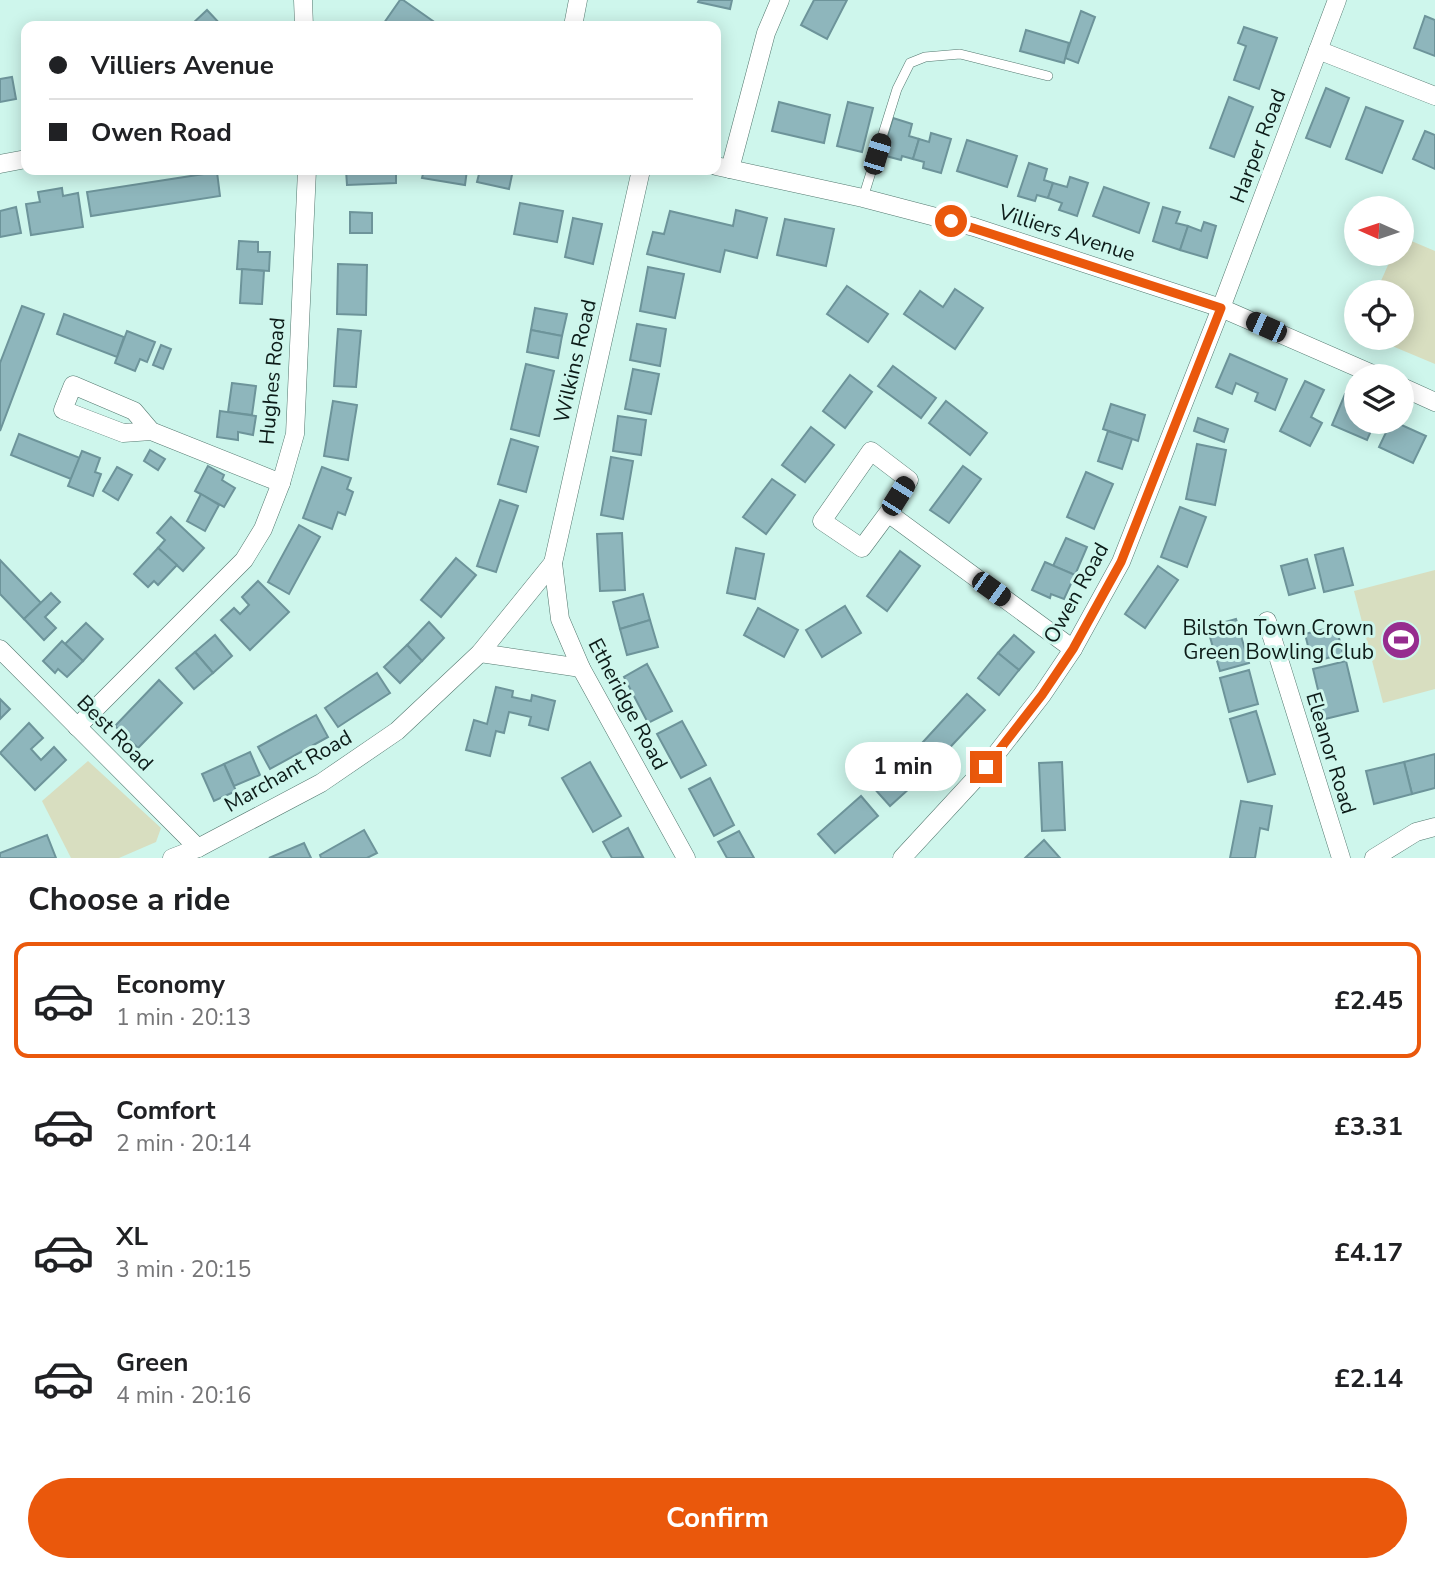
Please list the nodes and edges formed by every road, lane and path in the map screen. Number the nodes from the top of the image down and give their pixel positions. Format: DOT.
graph roads {
  1 [pos="303,0"];
  2 [pos="578,0"];
  3 [pos="780,0"];
  4 [pos="1337,0"];
  5 [pos="304,21"];
  6 [pos="574,21"];
  7 [pos="1318,50"];
  8 [pos="1048,76"];
  9 [pos="1435,96"];
  10 [pos="21,160"];
  11 [pos="0,164"];
  12 [pos="723,167"];
  13 [pos="307,175"];
  14 [pos="640,175"];
  15 [pos="863,198"];
  16 [pos="1221,308"];
  17 [pos="1349,364"];
  18 [pos="1414,392"];
  19 [pos="1435,402"];
  20 [pos="150,431"];
  21 [pos="281,483"];
  22 [pos="888,513"];
  23 [pos="553,563"];
  24 [pos="1267,621"];
  25 [pos="0,649"];
  26 [pos="1073,649"];
  27 [pos="480,653"];
  28 [pos="581,668"];
  29 [pos="76,727"];
  30 [pos="1435,827"];
  31 [pos="198,848"];
  32 [pos="172,858"];
  33 [pos="687,858"];
  34 [pos="902,858"];
  35 [pos="1341,858"];
  36 [pos="1374,858"];
  1 -- 5 [label="street"];
  2 -- 6 [label="street"];
  3 -- 12 [label="street"];
  4 -- 7 [label="street, Harper Road"];
  7 -- 9 [label="street"];
  7 -- 16 [label="street, Harper Road"];
  8 -- 15 [label="lane"];
  10 -- 11 [label="street"];
  12 -- 15 [label="street, Villiers Avenue"];
  13 -- 21 [label="street, Hughes Road"];
  14 -- 23 [label="street, Wilkins Road"];
  15 -- 16 [label="street, Villiers Avenue"];
  16 -- 17 [label="street, Villiers Avenue"];
  16 -- 26 [label="street, Owen Road"];
  18 -- 19 [label="street"];
  20 -- 21 [label="street"];
  21 -- 29 [label="street, Hughes Road"];
  22 -- 22 [label="street"];
  22 -- 26 [label="street"];
  23 -- 27 [label="street, Marchant Road"];
  23 -- 28 [label="street, Etheridge Road"];
  24 -- 35 [label="street, Eleanor Road"];
  25 -- 29 [label="street, Best Road"];
  26 -- 34 [label="street, Owen Road"];
  27 -- 28 [label="street"];
  27 -- 31 [label="street, Marchant Road"];
  28 -- 33 [label="street, Etheridge Road"];
  29 -- 31 [label="street, Best Road"];
  30 -- 36 [label="street"];
  31 -- 32 [label="street, Marchant Road"];
}
